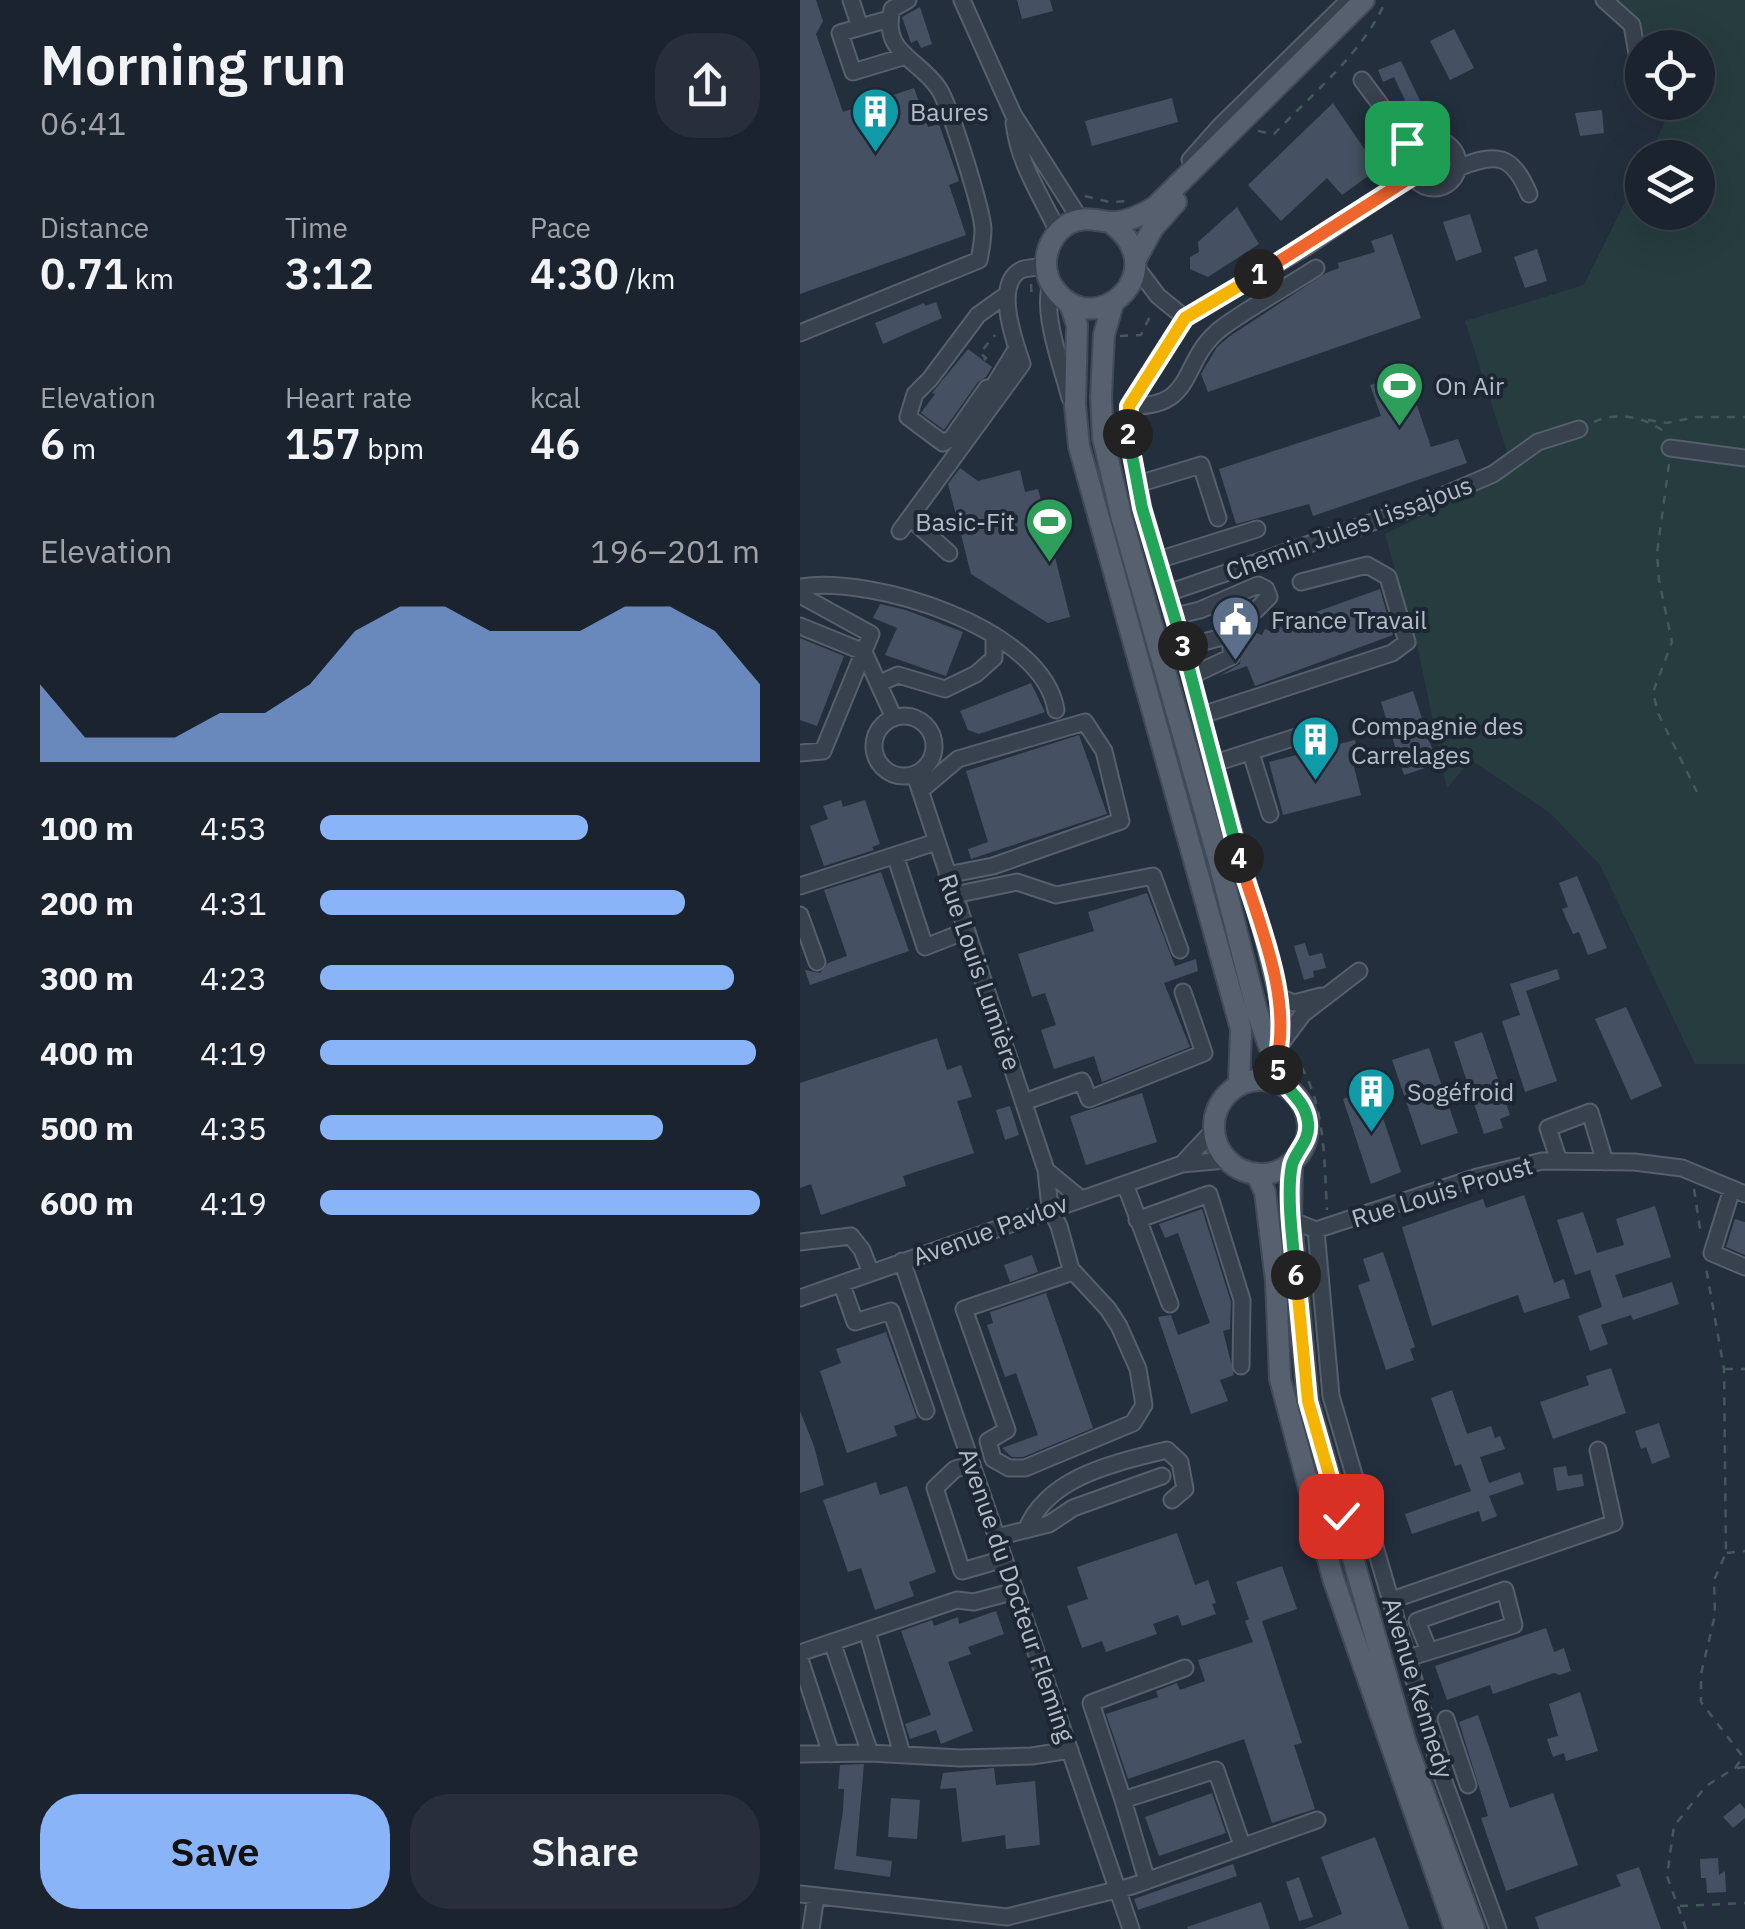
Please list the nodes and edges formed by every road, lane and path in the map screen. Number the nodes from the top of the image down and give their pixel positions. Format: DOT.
graph roads {
  1 [pos="851,0"];
  2 [pos="875,0"];
  3 [pos="962,0"];
  4 [pos="1349,0"];
  5 [pos="1364,0"];
  6 [pos="1386,0"];
  7 [pos="1604,0"];
  8 [pos="898,6"];
  9 [pos="860,27"];
  10 [pos="1633,30"];
  11 [pos="906,56"];
  12 [pos="1362,80"];
  13 [pos="1013,114"];
  14 [pos="1252,130"];
  15 [pos="1414,150"];
  16 [pos="1198,166"];
  17 [pos="1458,168"];
  18 [pos="1413,176"];
  19 [pos="1529,194"];
  20 [pos="1097,220"];
  21 [pos="1058,232"];
  22 [pos="1136,263"];
  23 [pos="1316,268"];
  24 [pos="1048,275"];
  25 [pos="1006,295"];
  26 [pos="1158,296"];
  27 [pos="1119,298"];
  28 [pos="1070,304"];
  29 [pos="1185,318"];
  30 [pos="1005,331"];
  31 [pos="800,333"];
  32 [pos="1114,335"];
  33 [pos="1017,348"];
  34 [pos="984,360"];
  35 [pos="995,388"];
  36 [pos="1129,406"];
  37 [pos="1745,417"];
  38 [pos="1646,419"];
  39 [pos="1076,420"];
  40 [pos="1579,429"];
  41 [pos="1670,448"];
  42 [pos="1745,458"];
  43 [pos="1138,484"];
  44 [pos="1218,518"];
  45 [pos="1257,529"];
  46 [pos="950,554"];
  47 [pos="1158,560"];
  48 [pos="1301,582"];
  49 [pos="800,586"];
  50 [pos="1168,592"];
  51 [pos="800,595"];
  52 [pos="1175,616"];
  53 [pos="800,626"];
  54 [pos="994,635"];
  55 [pos="1231,636"];
  56 [pos="1183,647"];
  57 [pos="864,652"];
  58 [pos="1191,676"];
  59 [pos="880,683"];
  60 [pos="1056,710"];
  61 [pos="1202,715"];
  62 [pos="894,718"];
  63 [pos="1318,730"];
  64 [pos="800,752"];
  65 [pos="1252,753"];
  66 [pos="1214,763"];
  67 [pos="917,783"];
  68 [pos="1697,792"];
  69 [pos="1270,814"];
  70 [pos="936,842"];
  71 [pos="896,856"];
  72 [pos="947,875"];
  73 [pos="800,886"];
  74 [pos="954,895"];
  75 [pos="800,915"];
  76 [pos="966,931"];
  77 [pos="1180,950"];
  78 [pos="817,962"];
  79 [pos="1359,971"];
  80 [pos="1183,992"];
  81 [pos="1325,995"];
  82 [pos="1277,996"];
  83 [pos="1282,1042"];
  84 [pos="1276,1064"];
  85 [pos="1239,1084"];
  86 [pos="1283,1085"];
  87 [pos="1024,1102"];
  88 [pos="1213,1130"];
  89 [pos="1226,1160"];
  90 [pos="1292,1162"];
  91 [pos="1558,1162"];
  92 [pos="1605,1162"];
  93 [pos="1182,1164"];
  94 [pos="1046,1170"];
  95 [pos="1693,1172"];
  96 [pos="1257,1174"];
  97 [pos="1124,1184"];
  98 [pos="1738,1191"];
  99 [pos="1080,1198"];
  100 [pos="1050,1208"];
  101 [pos="1137,1220"];
  102 [pos="1292,1220"];
  103 [pos="1322,1228"];
  104 [pos="800,1242"];
  105 [pos="1702,1243"];
  106 [pos="1705,1259"];
  107 [pos="902,1261"];
  108 [pos="1745,1266"];
  109 [pos="1074,1272"];
  110 [pos="871,1273"];
  111 [pos="842,1284"];
  112 [pos="800,1298"];
  113 [pos="1170,1304"];
  114 [pos="1241,1366"];
  115 [pos="1724,1369"];
  116 [pos="1745,1370"];
  117 [pos="926,1412"];
  118 [pos="1598,1450"];
  119 [pos="972,1464"];
  120 [pos="1162,1476"];
  121 [pos="1172,1500"];
  122 [pos="1026,1530"];
  123 [pos="997,1538"];
  124 [pos="1745,1551"];
  125 [pos="1726,1553"];
  126 [pos="1004,1558"];
  127 [pos="1015,1590"];
  128 [pos="1392,1600"];
  129 [pos="867,1631"];
  130 [pos="832,1642"];
  131 [pos="1429,1651"];
  132 [pos="800,1656"];
  133 [pos="1408,1658"];
  134 [pos="1184,1668"];
  135 [pos="1446,1719"];
  136 [pos="1070,1750"];
  137 [pos="870,1753"];
  138 [pos="800,1754"];
  139 [pos="830,1754"];
  140 [pos="902,1754"];
  141 [pos="1744,1757"];
  142 [pos="1745,1766"];
  143 [pos="1735,1768"];
  144 [pos="1468,1785"];
  145 [pos="1124,1800"];
  146 [pos="1317,1820"];
  147 [pos="1242,1845"];
  148 [pos="1147,1881"];
  149 [pos="1118,1890"];
  150 [pos="808,1895"];
  151 [pos="1745,1903"];
  152 [pos="1679,1906"];
  153 [pos="811,1929"];
  154 [pos="1131,1929"];
  155 [pos="1455,1929"];
  156 [pos="1474,1929"];
  157 [pos="1498,1929"];
  158 [pos="1686,1929"];
  1 -- 9 [label="street"];
  2 -- 8 [label="street"];
  3 -- 13 [label="street"];
  4 -- 20 [label="street"];
  5 -- 16 [label="main road"];
  6 -- 14 [label="path"];
  7 -- 10 [label="street"];
  8 -- 9 [label="street"];
  8 -- 11 [label="street"];
  9 -- 11 [label="street"];
  11 -- 31 [label="street"];
  12 -- 15 [label="street"];
  13 -- 20 [label="street"];
  13 -- 21 [label="street"];
  15 -- 17 [label="street"];
  15 -- 18 [label="street"];
  16 -- 20 [label="main road"];
  16 -- 22 [label="main road"];
  17 -- 18 [label="street"];
  17 -- 19 [label="street"];
  18 -- 29 [label="street"];
  20 -- 21 [label="main road"];
  20 -- 22 [label="main road"];
  21 -- 24 [label="main road"];
  22 -- 26 [label="street"];
  22 -- 27 [label="main road"];
  23 -- 36 [label="street"];
  24 -- 25 [label="street"];
  24 -- 28 [label="main road"];
  24 -- 39 [label="street"];
  25 -- 33 [label="street"];
  25 -- 35 [label="street"];
  26 -- 27 [label="street"];
  26 -- 29 [label="street"];
  26 -- 32 [label="path"];
  27 -- 28 [label="main road"];
  27 -- 84 [label="main road"];
  28 -- 39 [label="main road"];
  29 -- 36 [label="street"];
  30 -- 34 [label="path"];
  33 -- 35 [label="street"];
  33 -- 35 [label="street"];
  35 -- 46 [label="street"];
  36 -- 43 [label="street"];
  37 -- 38 [label="path"];
  38 -- 40 [label="path"];
  38 -- 41 [label="path"];
  39 -- 85 [label="main road"];
  40 -- 50 [label="street, Chemin Jules Lissajous"];
  41 -- 42 [label="street"];
  41 -- 68 [label="path"];
  43 -- 44 [label="street"];
  43 -- 47 [label="street"];
  45 -- 47 [label="street"];
  47 -- 50 [label="street"];
  48 -- 61 [label="street"];
  49 -- 54 [label="street"];
  50 -- 52 [label="street"];
  51 -- 57 [label="street"];
  52 -- 55 [label="street"];
  52 -- 56 [label="street"];
  53 -- 57 [label="street"];
  54 -- 59 [label="street"];
  54 -- 60 [label="street"];
  55 -- 56 [label="street"];
  55 -- 58 [label="street"];
  56 -- 58 [label="street"];
  57 -- 59 [label="street"];
  57 -- 64 [label="street"];
  58 -- 61 [label="street"];
  59 -- 62 [label="street"];
  61 -- 66 [label="street"];
  62 -- 67 [label="street"];
  62 -- 67 [label="street"];
  63 -- 65 [label="street"];
  65 -- 66 [label="street"];
  65 -- 69 [label="street"];
  66 -- 82 [label="street"];
  67 -- 70 [label="street, Rue Louis Lumière"];
  67 -- 72 [label="street"];
  70 -- 71 [label="street"];
  70 -- 72 [label="street, Rue Louis Lumière"];
  71 -- 73 [label="street"];
  71 -- 76 [label="street"];
  72 -- 74 [label="street, Rue Louis Lumière"];
  74 -- 76 [label="street, Rue Louis Lumière"];
  74 -- 77 [label="street"];
  75 -- 78 [label="street"];
  76 -- 87 [label="street, Rue Louis Lumière"];
  79 -- 81 [label="street"];
  80 -- 87 [label="street"];
  81 -- 82 [label="street"];
  81 -- 83 [label="street"];
  82 -- 83 [label="street"];
  83 -- 84 [label="street"];
  83 -- 103 [label="path"];
  84 -- 86 [label="main road"];
  85 -- 86 [label="main road"];
  85 -- 88 [label="main road"];
  86 -- 90 [label="main road"];
  87 -- 94 [label="street, Rue Louis Lumière"];
  88 -- 89 [label="main road"];
  88 -- 93 [label="street, Avenue Pavlov"];
  89 -- 93 [label="street, Avenue Pavlov"];
  89 -- 96 [label="main road"];
  90 -- 96 [label="main road"];
  90 -- 102 [label="main road, Avenue Kennedy"];
  91 -- 92 [label="street, Rue Louis Proust"];
  91 -- 92 [label="street"];
  91 -- 103 [label="street, Rue Louis Proust"];
  92 -- 95 [label="street, Rue Louis Proust"];
  93 -- 97 [label="street, Avenue Pavlov"];
  94 -- 99 [label="street"];
  94 -- 100 [label="street, Rue Louis Lumière"];
  95 -- 98 [label="street, Rue Louis Proust"];
  95 -- 105 [label="path"];
  96 -- 155 [label="main road, Avenue Kennedy"];
  97 -- 99 [label="street, Avenue Pavlov"];
  97 -- 101 [label="street"];
  98 -- 108 [label="street"];
  99 -- 100 [label="street, Avenue Pavlov"];
  100 -- 107 [label="street, Avenue Pavlov"];
  100 -- 109 [label="street, Rue Louis Lumière"];
  101 -- 113 [label="street"];
  101 -- 114 [label="street"];
  102 -- 103 [label="street"];
  102 -- 156 [label="main road, Avenue Kennedy"];
  103 -- 128 [label="street"];
  104 -- 110 [label="street"];
  106 -- 115 [label="path"];
  107 -- 110 [label="street, Avenue Pavlov"];
  107 -- 119 [label="street, Avenue du Docteur Fleming"];
  109 -- 109 [label="street"];
  110 -- 111 [label="street, Avenue Pavlov"];
  111 -- 112 [label="street, Avenue Pavlov"];
  111 -- 117 [label="street"];
  115 -- 116 [label="path"];
  115 -- 125 [label="path"];
  118 -- 128 [label="street"];
  119 -- 123 [label="street, Avenue du Docteur Fleming"];
  119 -- 126 [label="street"];
  120 -- 122 [label="street"];
  121 -- 122 [label="street"];
  122 -- 123 [label="street"];
  123 -- 126 [label="street, Avenue du Docteur Fleming"];
  124 -- 125 [label="path"];
  125 -- 141 [label="path"];
  126 -- 127 [label="street, Avenue du Docteur Fleming"];
  127 -- 129 [label="street"];
  127 -- 136 [label="street, Avenue du Docteur Fleming"];
  128 -- 133 [label="street"];
  129 -- 130 [label="street"];
  129 -- 140 [label="street"];
  130 -- 132 [label="street"];
  130 -- 137 [label="street"];
  131 -- 131 [label="street"];
  131 -- 133 [label="street"];
  132 -- 139 [label="street"];
  133 -- 157 [label="street"];
  134 -- 145 [label="street"];
  135 -- 144 [label="street"];
  136 -- 140 [label="street"];
  136 -- 149 [label="street, Avenue du Docteur Fleming"];
  137 -- 139 [label="street"];
  137 -- 140 [label="street"];
  138 -- 139 [label="street"];
  141 -- 143 [label="path"];
  142 -- 143 [label="path"];
  143 -- 152 [label="path"];
  145 -- 147 [label="street"];
  145 -- 148 [label="street"];
  146 -- 147 [label="street"];
  147 -- 148 [label="street"];
  148 -- 149 [label="street"];
  149 -- 150 [label="street"];
  149 -- 154 [label="street, Avenue du Docteur Fleming"];
  150 -- 153 [label="street"];
  151 -- 152 [label="path"];
  152 -- 158 [label="path"];
}
